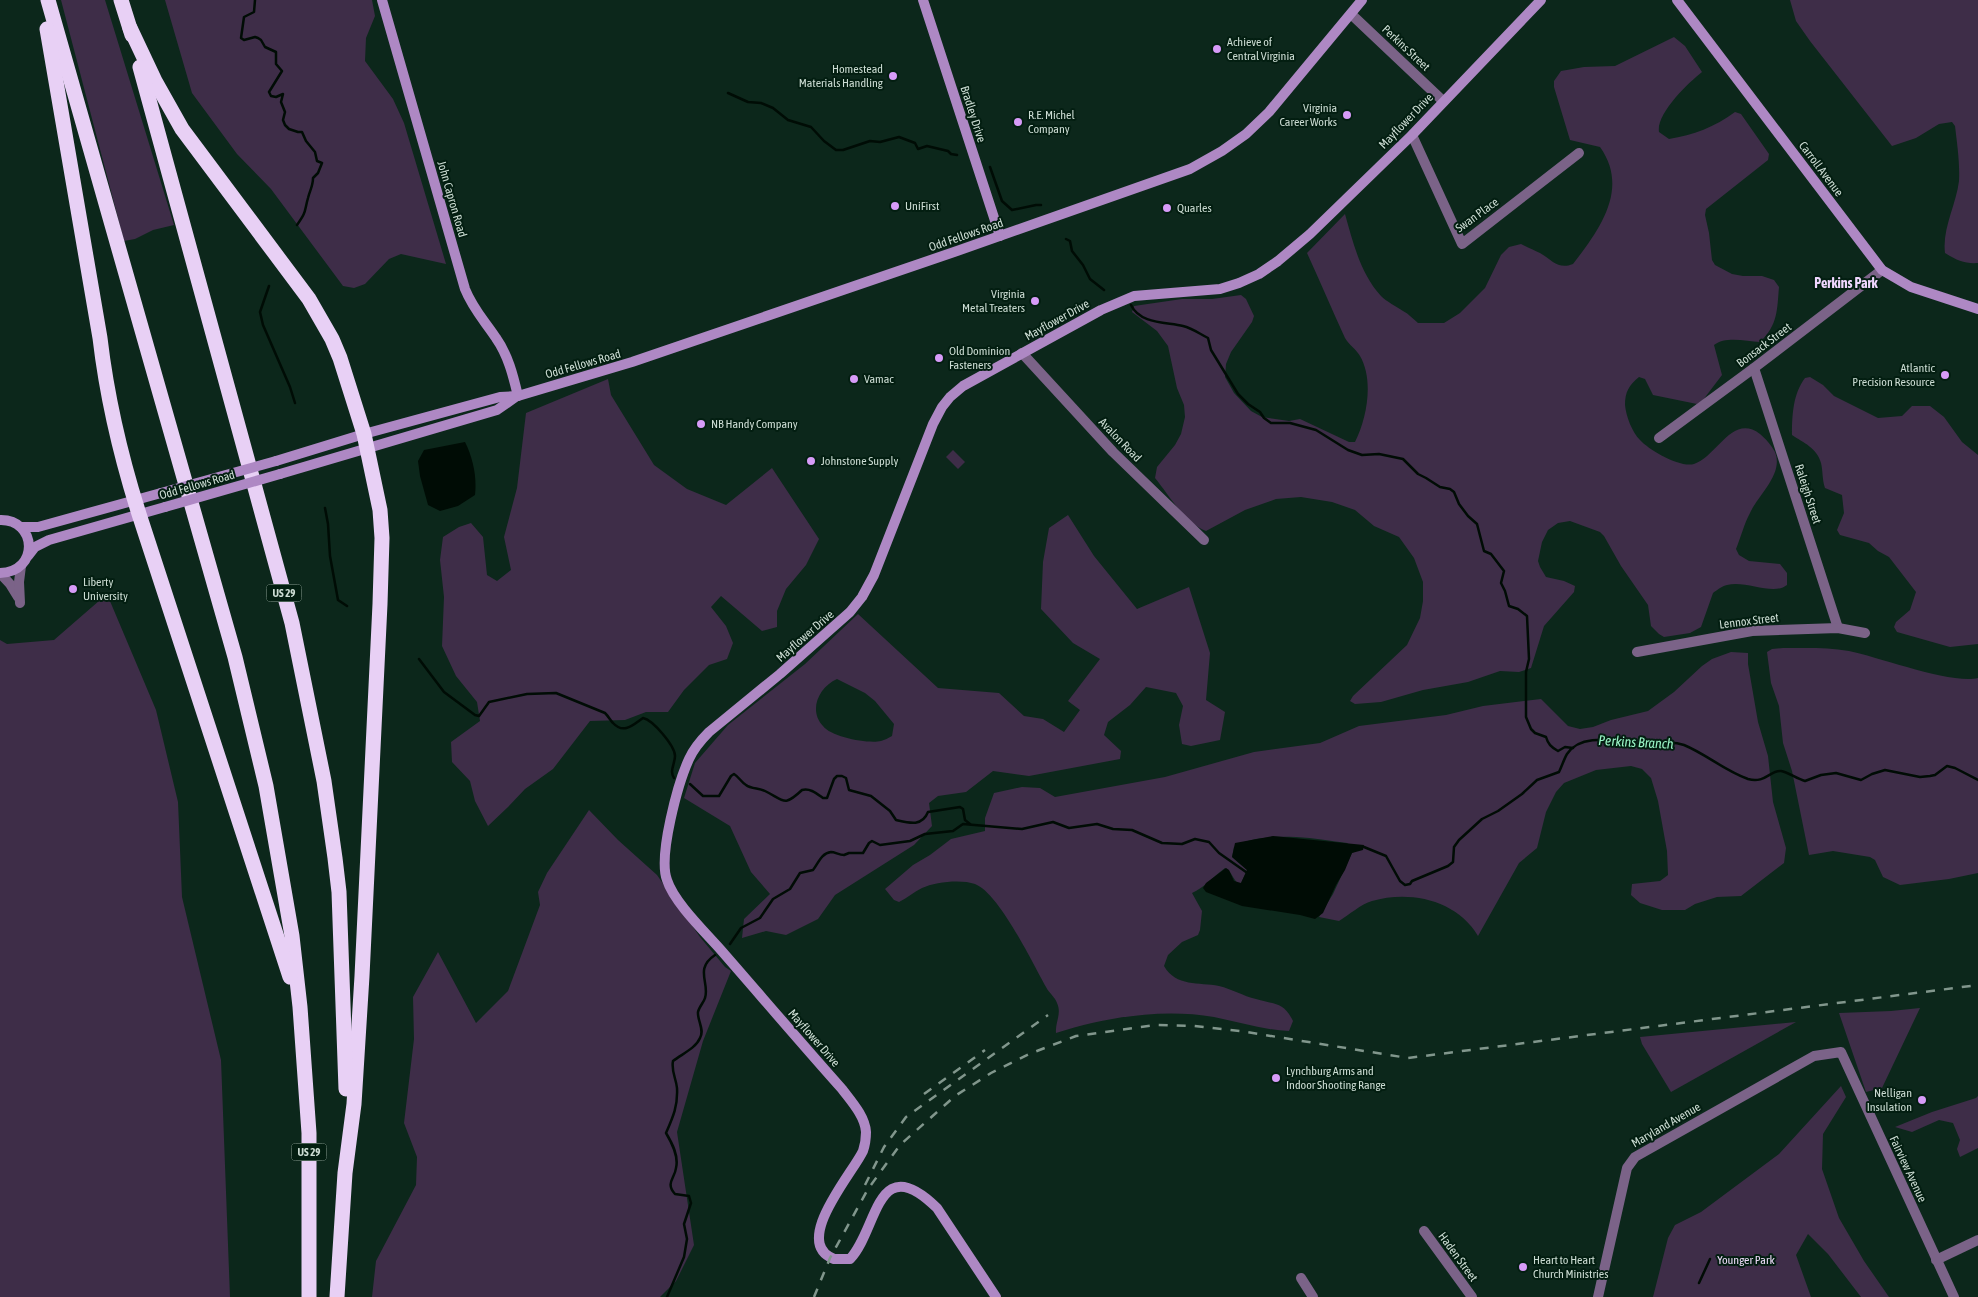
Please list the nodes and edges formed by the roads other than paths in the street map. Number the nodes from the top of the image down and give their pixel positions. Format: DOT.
graph roads {
  1 [pos="42,0"];
  2 [pos="48,0"];
  3 [pos="121,0"];
  4 [pos="382,0"];
  5 [pos="923,0"];
  6 [pos="1362,0"];
  7 [pos="1540,0"];
  8 [pos="1677,0"];
  9 [pos="1351,14"];
  10 [pos="130,28"];
  11 [pos="1443,101"];
  12 [pos="1412,135"];
  13 [pos="1579,153"];
  14 [pos="1000,236"];
  15 [pos="1882,270"];
  16 [pos="1978,308"];
  17 [pos="1022,353"];
  18 [pos="1754,368"];
  19 [pos="518,396"];
  20 [pos="1659,438"];
  21 [pos="366,441"];
  22 [pos="137,507"];
  23 [pos="0,512"];
  24 [pos="5,521"];
  25 [pos="21,527"];
  26 [pos="1204,540"];
  27 [pos="28,556"];
  28 [pos="20,566"];
  29 [pos="0,573"];
  30 [pos="1838,628"];
  31 [pos="1865,633"];
  32 [pos="1637,652"];
  33 [pos="300,1008"];
  34 [pos="1840,1052"];
  35 [pos="345,1174"];
  36 [pos="1424,1231"];
  37 [pos="1978,1240"];
  38 [pos="1936,1260"];
  39 [pos="1301,1278"];
  40 [pos="309,1297"];
  41 [pos="337,1297"];
  42 [pos="996,1297"];
  43 [pos="1313,1297"];
  44 [pos="1472,1297"];
  45 [pos="1598,1297"];
  46 [pos="1954,1297"];
  1 -- 22 [label="highway"];
  2 -- 33 [label="highway, US 29"];
  3 -- 10 [label="highway, US 29"];
  4 -- 19 [label="street, John Capron Road"];
  5 -- 14 [label="street, Bradley Drive"];
  6 -- 9 [label="street, Odd Fellows Road"];
  7 -- 11 [label="street, Mayflower Drive"];
  8 -- 15 [label="street, Carroll Avenue"];
  9 -- 11 [label="street, Perkins Street"];
  9 -- 14 [label="street, Odd Fellows Road"];
  10 -- 21 [label="highway"];
  10 -- 35 [label="highway, US 29"];
  11 -- 12 [label="street, Mayflower Drive"];
  12 -- 13 [label="street, Swan Place"];
  12 -- 17 [label="street, Mayflower Drive"];
  14 -- 19 [label="street, Odd Fellows Road"];
  15 -- 16 [label="street, Carroll Avenue"];
  15 -- 18 [label="street, Bonsack Street"];
  17 -- 26 [label="street, Avalon Road"];
  17 -- 42 [label="street, Mayflower Drive"];
  18 -- 20 [label="street, Bonsack Street"];
  18 -- 30 [label="street, Raleigh Street"];
  19 -- 21 [label="street, Odd Fellows Road"];
  19 -- 21 [label="street, Odd Fellows Road"];
  21 -- 22 [label="street, Odd Fellows Road, bridge"];
  21 -- 22 [label="street, Odd Fellows Road, bridge"];
  21 -- 35 [label="highway"];
  22 -- 25 [label="street, Odd Fellows Road"];
  22 -- 27 [label="street, Odd Fellows Road"];
  22 -- 33 [label="highway"];
  23 -- 24 [label="street"];
  24 -- 25 [label="street"];
  25 -- 27 [label="street"];
  27 -- 28 [label="street, Odd Fellows Road"];
  28 -- 29 [label="street"];
  28 -- 29 [label="street"];
  30 -- 31 [label="street, Lennox Street"];
  30 -- 32 [label="street, Lennox Street"];
  33 -- 40 [label="highway, US 29"];
  34 -- 38 [label="street, Fairview Avenue"];
  34 -- 45 [label="street, Maryland Avenue"];
  35 -- 41 [label="highway, US 29"];
  36 -- 44 [label="street, Haden Street"];
  37 -- 38 [label="street"];
  38 -- 46 [label="street, Fairview Avenue"];
  39 -- 43 [label="street"];
}
